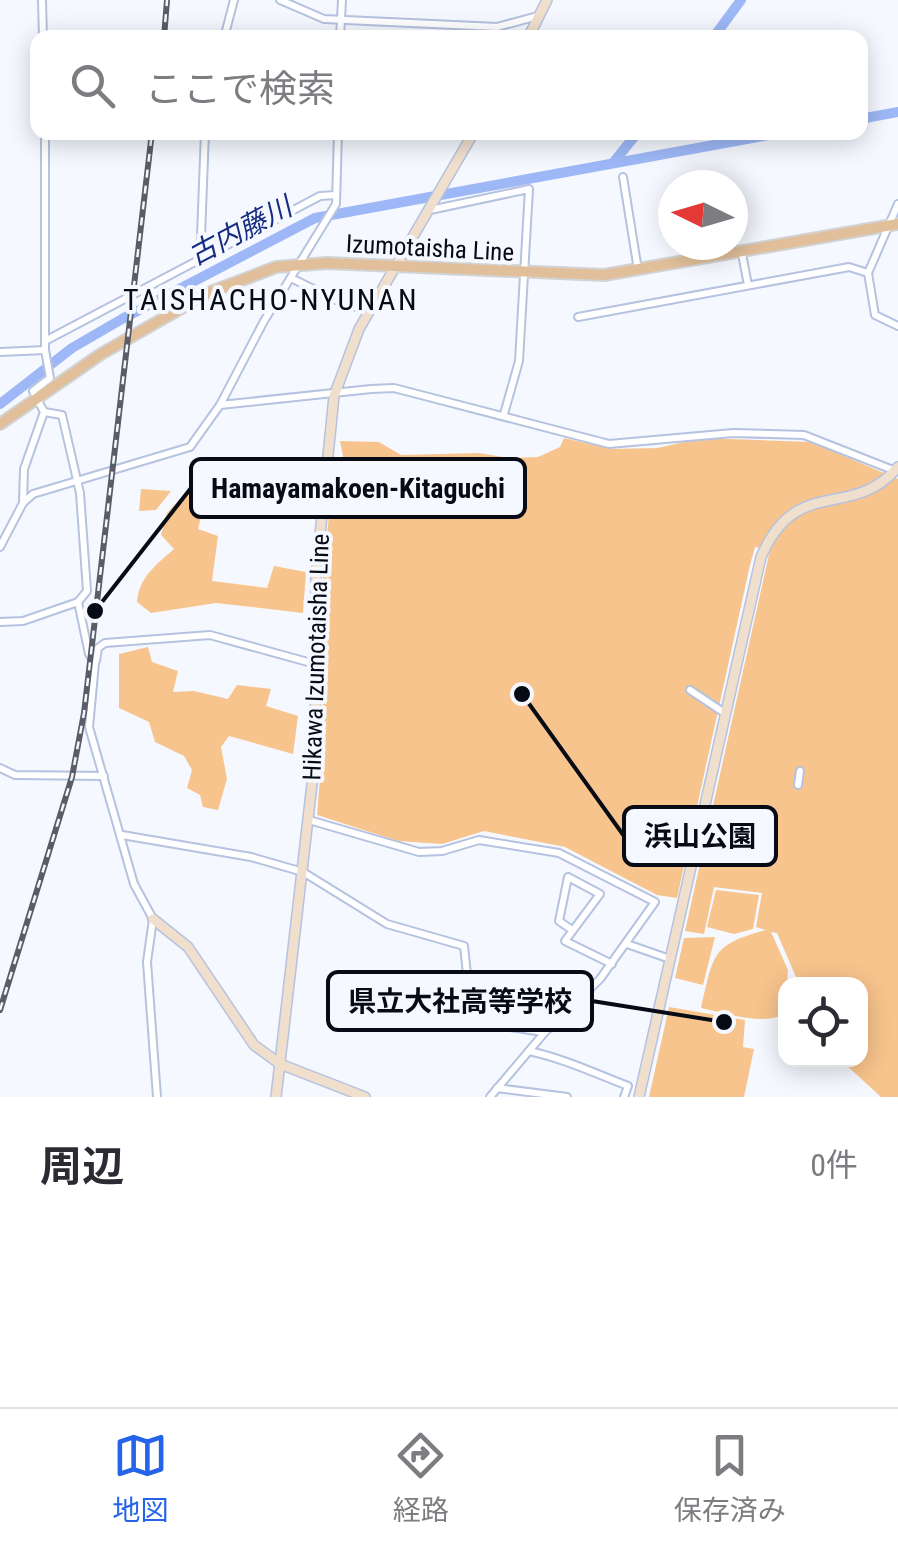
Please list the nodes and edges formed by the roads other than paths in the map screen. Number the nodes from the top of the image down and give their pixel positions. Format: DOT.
graph roads {
  1 [pos="42,0"];
  2 [pos="234,0"];
  3 [pos="280,0"];
  4 [pos="342,0"];
  5 [pos="547,0"];
  6 [pos="540,16"];
  7 [pos="341,19"];
  8 [pos="43,30"];
  9 [pos="226,30"];
  10 [pos="340,30"];
  11 [pos="532,30"];
  12 [pos="44,140"];
  13 [pos="205,140"];
  14 [pos="338,140"];
  15 [pos="469,140"];
  16 [pos="623,177"];
  17 [pos="336,198"];
  18 [pos="898,204"];
  19 [pos="429,209"];
  20 [pos="893,225"];
  21 [pos="748,253"];
  22 [pos="707,260"];
  23 [pos="743,260"];
  24 [pos="200,263"];
  25 [pos="299,264"];
  26 [pos="394,266"];
  27 [pos="523,272"];
  28 [pos="638,272"];
  29 [pos="868,273"];
  30 [pos="291,278"];
  31 [pos="748,285"];
  32 [pos="372,306"];
  33 [pos="578,318"];
  34 [pos="898,326"];
  35 [pos="45,350"];
  36 [pos="0,352"];
  37 [pos="334,396"];
  38 [pos="38,400"];
  39 [pos="220,405"];
  40 [pos="44,412"];
  41 [pos="504,414"];
  42 [pos="0,424"];
  43 [pos="897,470"];
  44 [pos="77,478"];
  45 [pos="23,504"];
  46 [pos="0,546"];
  47 [pos="78,602"];
  48 [pos="0,622"];
  49 [pos="96,663"];
  50 [pos="315,664"];
  51 [pos="690,690"];
  52 [pos="728,715"];
  53 [pos="0,768"];
  54 [pos="800,771"];
  55 [pos="104,776"];
  56 [pos="798,785"];
  57 [pos="308,820"];
  58 [pos="122,834"];
  59 [pos="303,872"];
  60 [pos="153,918"];
  61 [pos="572,930"];
  62 [pos="627,944"];
  63 [pos="670,960"];
  64 [pos="612,964"];
  65 [pos="545,1032"];
  66 [pos="529,1050"];
  67 [pos="280,1064"];
  68 [pos="497,1088"];
  69 [pos="157,1097"];
  70 [pos="276,1097"];
  71 [pos="366,1097"];
  72 [pos="490,1097"];
  73 [pos="567,1097"];
  74 [pos="624,1097"];
  75 [pos="639,1097"];
  1 -- 8 [label="street"];
  2 -- 9 [label="street"];
  3 -- 7 [label="street"];
  4 -- 7 [label="street"];
  5 -- 6 [label="main road"];
  6 -- 7 [label="street"];
  6 -- 11 [label="main road"];
  7 -- 10 [label="street"];
  12 -- 35 [label="street"];
  13 -- 24 [label="street"];
  14 -- 17 [label="street"];
  15 -- 19 [label="main road, Hikawa Izumotaisha Line"];
  16 -- 28 [label="street"];
  17 -- 24 [label="street"];
  17 -- 25 [label="street"];
  18 -- 20 [label="street"];
  19 -- 26 [label="main road, Hikawa Izumotaisha Line"];
  19 -- 27 [label="street"];
  20 -- 21 [label="main road, Izumotaisha Line"];
  20 -- 29 [label="street"];
  22 -- 28 [label="main road, Izumotaisha Line"];
  23 -- 31 [label="street"];
  24 -- 35 [label="street"];
  25 -- 26 [label="main road, Izumotaisha Line"];
  25 -- 30 [label="street"];
  25 -- 38 [label="main road, Izumotaisha Line"];
  26 -- 27 [label="main road, Izumotaisha Line"];
  26 -- 32 [label="main road, Hikawa Izumotaisha Line"];
  27 -- 28 [label="main road, Izumotaisha Line"];
  27 -- 41 [label="street"];
  29 -- 31 [label="street"];
  29 -- 34 [label="street"];
  30 -- 32 [label="street"];
  30 -- 39 [label="street"];
  31 -- 33 [label="street"];
  32 -- 37 [label="main road, Hikawa Izumotaisha Line"];
  35 -- 36 [label="street"];
  35 -- 38 [label="street"];
  37 -- 39 [label="street"];
  37 -- 41 [label="street"];
  37 -- 50 [label="main road, Hikawa Izumotaisha Line"];
  38 -- 40 [label="street"];
  38 -- 42 [label="main road, Izumotaisha Line"];
  39 -- 44 [label="street"];
  40 -- 44 [label="street"];
  40 -- 45 [label="street"];
  41 -- 43 [label="street"];
  43 -- 52 [label="main road"];
  44 -- 45 [label="street"];
  44 -- 47 [label="street"];
  45 -- 46 [label="street"];
  47 -- 48 [label="street"];
  47 -- 49 [label="street"];
  49 -- 50 [label="street"];
  49 -- 55 [label="street"];
  50 -- 57 [label="main road, Hikawa Izumotaisha Line"];
  51 -- 52 [label="street"];
  52 -- 63 [label="main road"];
  53 -- 55 [label="street"];
  54 -- 56 [label="street"];
  55 -- 58 [label="street"];
  57 -- 59 [label="main road, Hikawa Izumotaisha Line"];
  57 -- 62 [label="street"];
  58 -- 59 [label="street"];
  58 -- 60 [label="street"];
  59 -- 65 [label="street"];
  59 -- 67 [label="main road, Hikawa Izumotaisha Line"];
  60 -- 67 [label="main road"];
  60 -- 69 [label="street"];
  61 -- 61 [label="street"];
  61 -- 64 [label="street"];
  62 -- 63 [label="street"];
  62 -- 64 [label="street"];
  63 -- 75 [label="main road"];
  64 -- 65 [label="street"];
  65 -- 66 [label="street"];
  66 -- 68 [label="street"];
  66 -- 74 [label="street"];
  67 -- 70 [label="main road, Hikawa Izumotaisha Line"];
  67 -- 71 [label="main road"];
  68 -- 72 [label="street"];
  68 -- 73 [label="street"];
}
